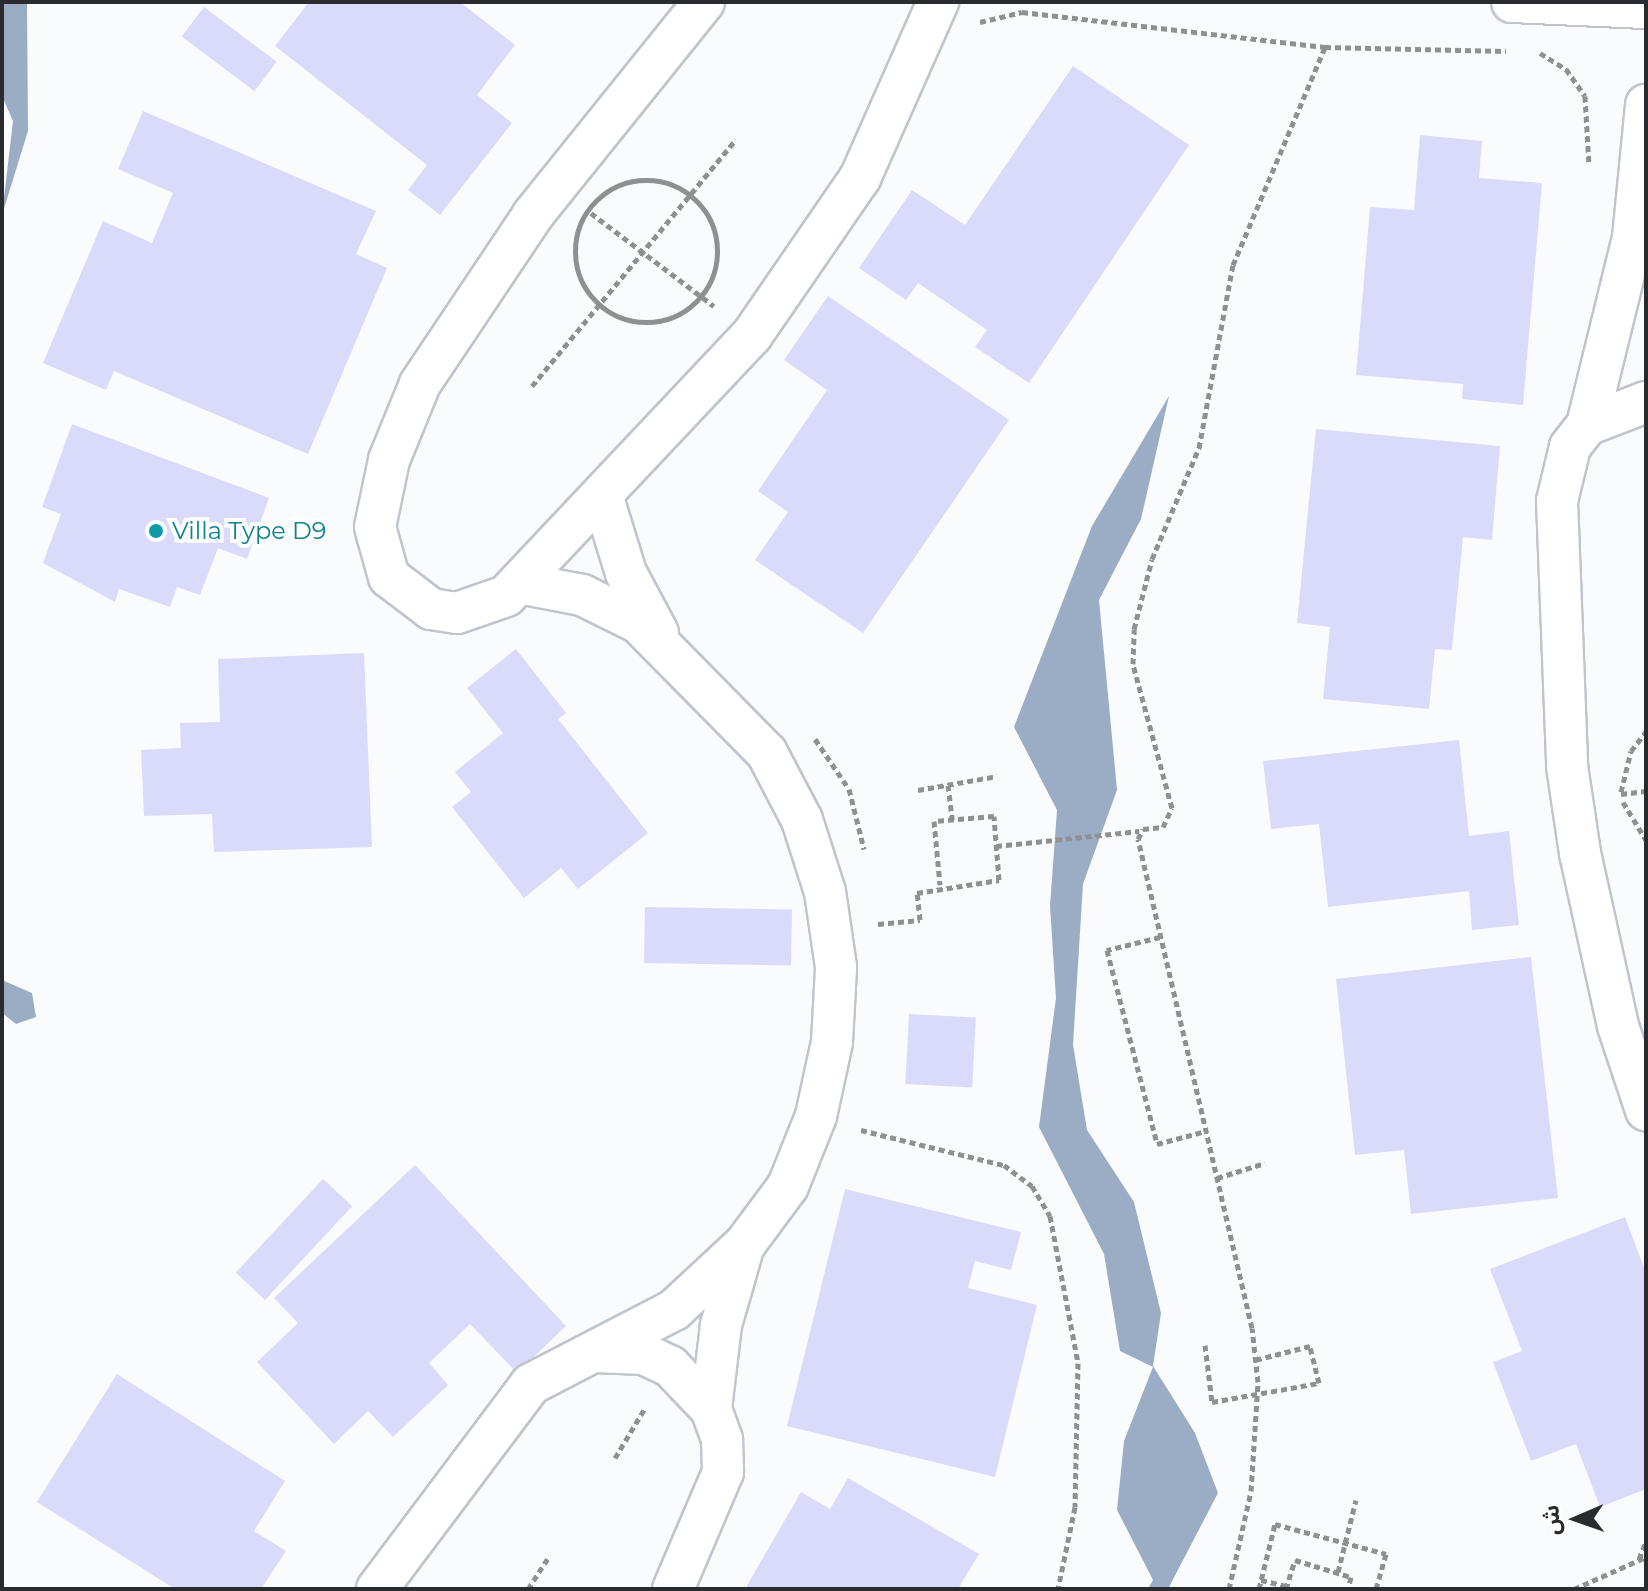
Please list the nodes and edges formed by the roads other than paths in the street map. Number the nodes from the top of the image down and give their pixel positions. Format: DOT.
graph roads {
  1 [pos="704,2"];
  2 [pos="1512,2"];
  3 [pos="1646,8"];
  4 [pos="952,14"];
  5 [pos="1646,105"];
  6 [pos="1633,238"];
  7 [pos="1646,295"];
  8 [pos="1646,402"];
  9 [pos="1587,425"];
  10 [pos="602,495"];
  11 [pos="519,583"];
  12 [pos="664,643"];
  13 [pos="1646,1110"];
  14 [pos="745,1244"];
  15 [pos="587,1352"];
  16 [pos="711,1409"];
  17 [pos="377,1589"];
  18 [pos="673,1589"];
  1 -- 11 [label="street"];
  2 -- 3 [label="street"];
  4 -- 10 [label="street"];
  5 -- 6 [label="street"];
  6 -- 7 [label="street"];
  6 -- 9 [label="street"];
  8 -- 9 [label="street"];
  9 -- 13 [label="street"];
  10 -- 11 [label="street"];
  10 -- 12 [label="street"];
  11 -- 12 [label="street"];
  12 -- 14 [label="street"];
  14 -- 15 [label="street"];
  14 -- 16 [label="street"];
  15 -- 16 [label="street"];
  15 -- 17 [label="street"];
  16 -- 18 [label="street"];
}
